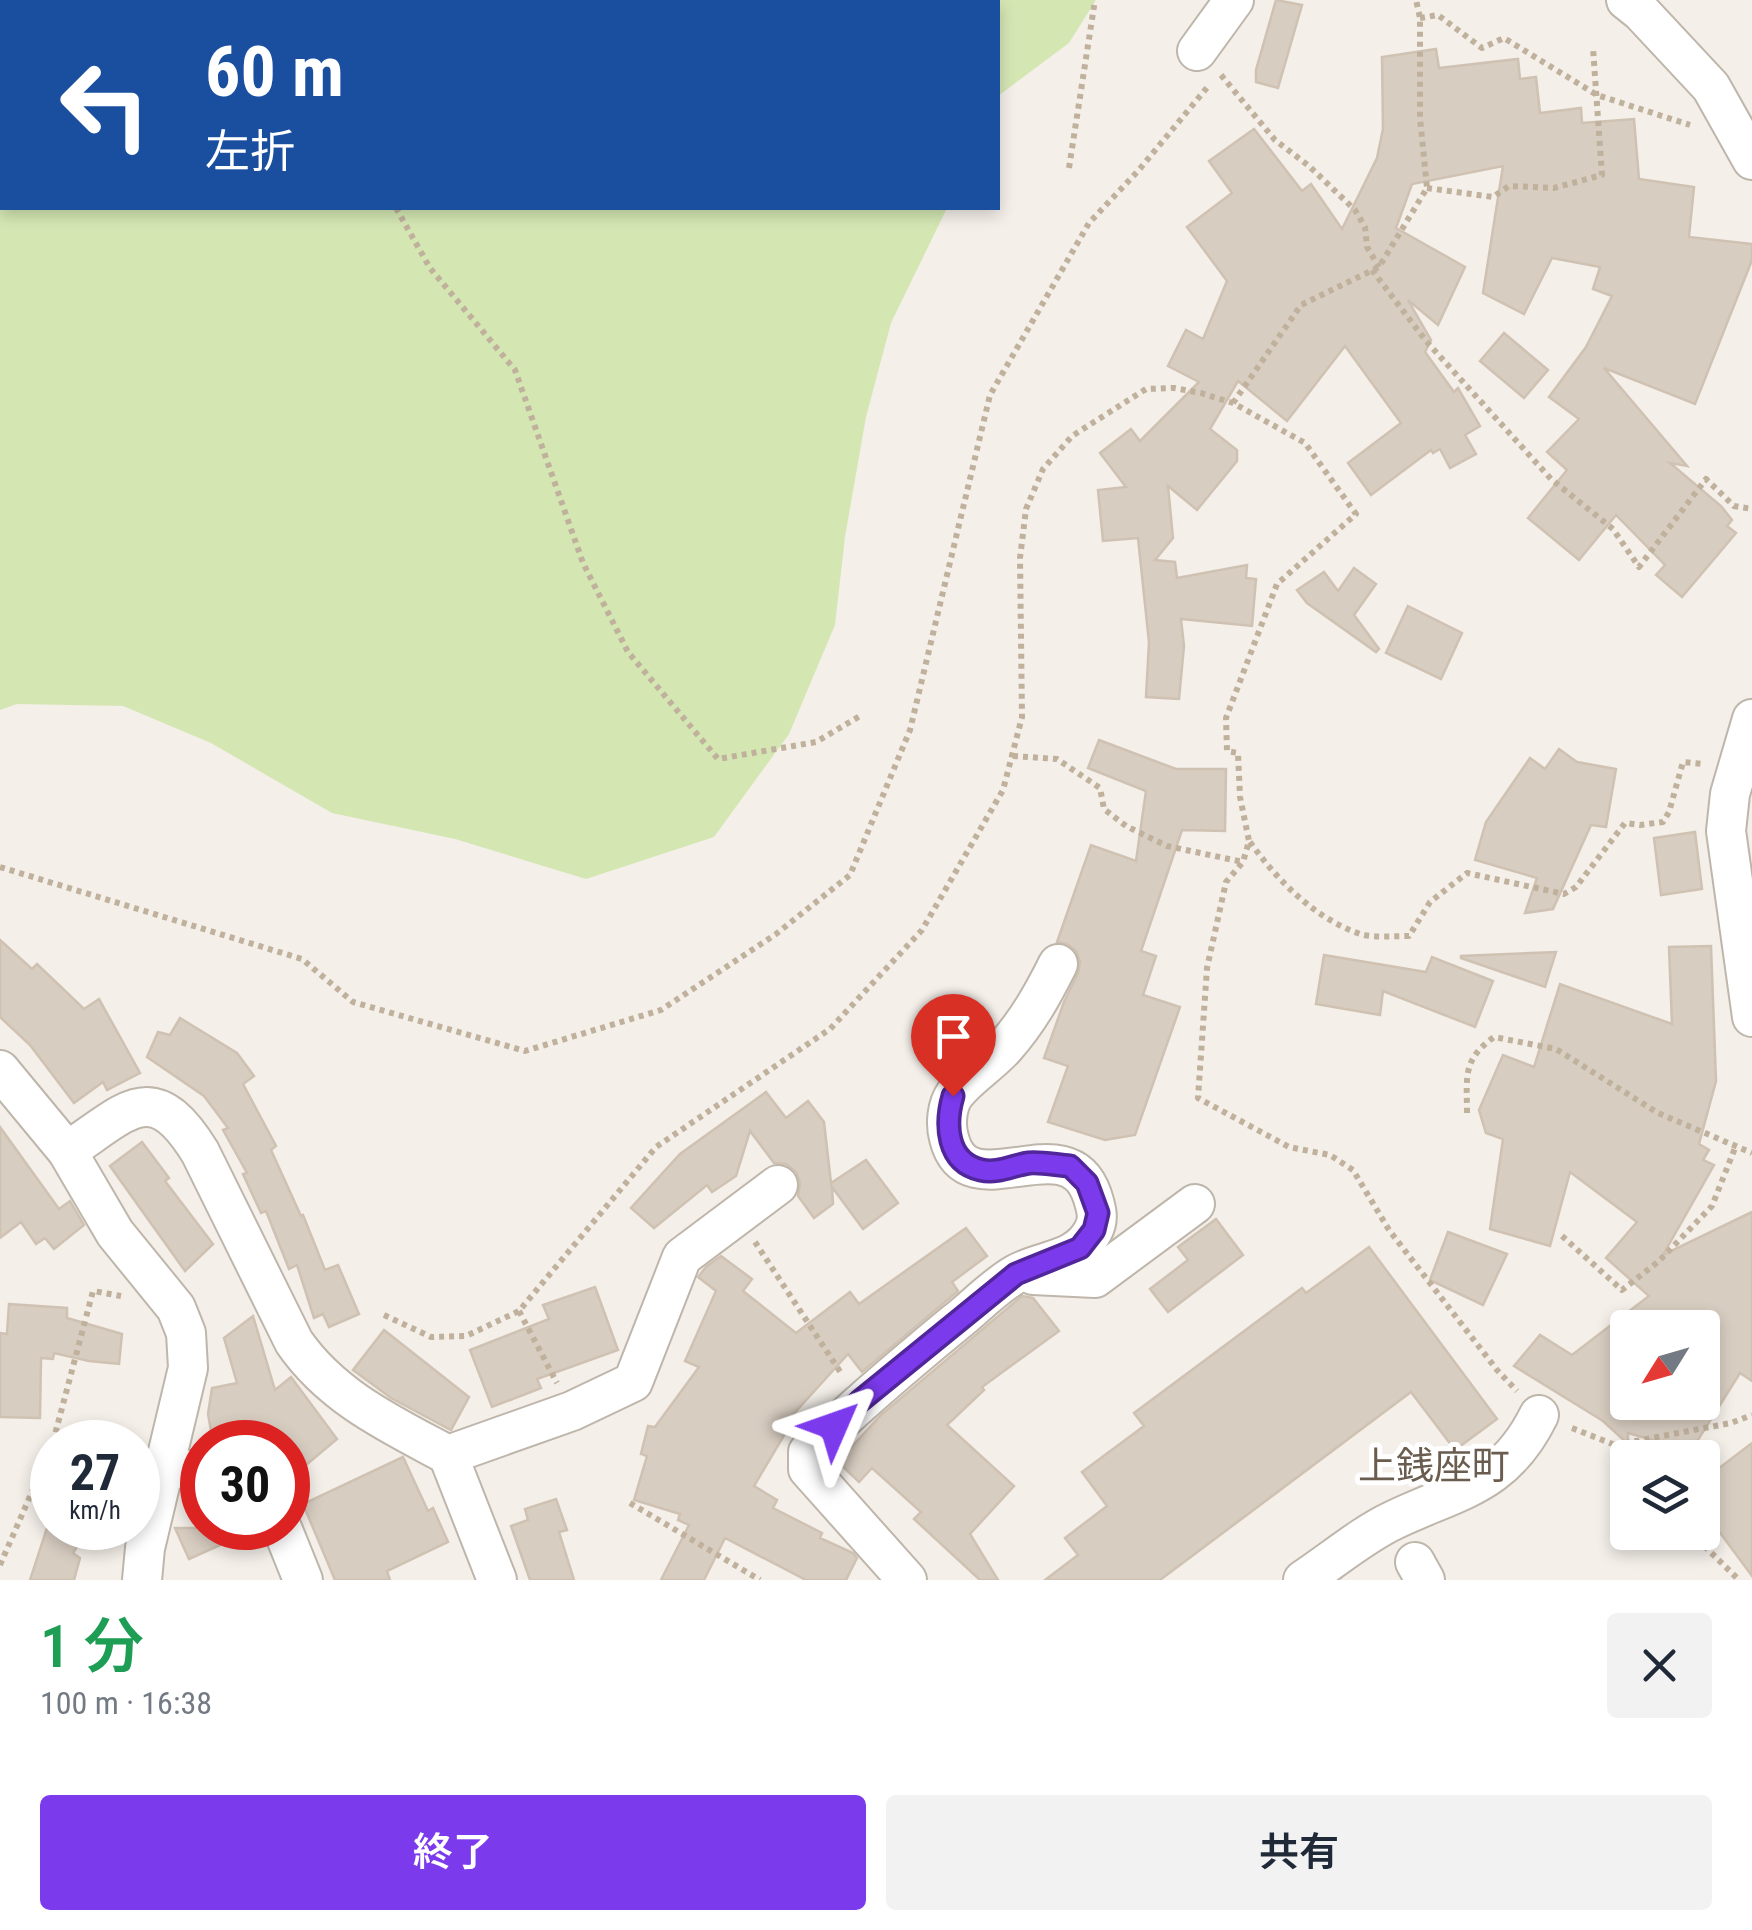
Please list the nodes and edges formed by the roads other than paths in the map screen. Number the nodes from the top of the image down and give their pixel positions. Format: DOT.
graph roads {
  1 [pos="1234,0"];
  2 [pos="1626,0"];
  3 [pos="1197,51"];
  4 [pos="1752,160"];
  5 [pos="1752,719"];
  6 [pos="1058,964"];
  7 [pos="1752,1017"];
  8 [pos="0,1070"];
  9 [pos="67,1151"];
  10 [pos="778,1185"];
  11 [pos="1195,1204"];
  12 [pos="1016,1274"];
  13 [pos="1539,1414"];
  14 [pos="186,1420"];
  15 [pos="448,1455"];
  16 [pos="180,1479"];
  17 [pos="291,1550"];
  18 [pos="895,1575"];
  19 [pos="142,1580"];
  20 [pos="303,1580"];
  21 [pos="497,1580"];
  22 [pos="1303,1580"];
  1 -- 3 [label="street"];
  2 -- 4 [label="street"];
  5 -- 7 [label="street"];
  6 -- 12 [label="street"];
  8 -- 9 [label="street"];
  9 -- 14 [label="street"];
  9 -- 15 [label="street"];
  10 -- 15 [label="street"];
  11 -- 12 [label="street"];
  12 -- 18 [label="street"];
  13 -- 22 [label="street"];
  15 -- 21 [label="street"];
  16 -- 19 [label="street"];
  17 -- 20 [label="street"];
}
